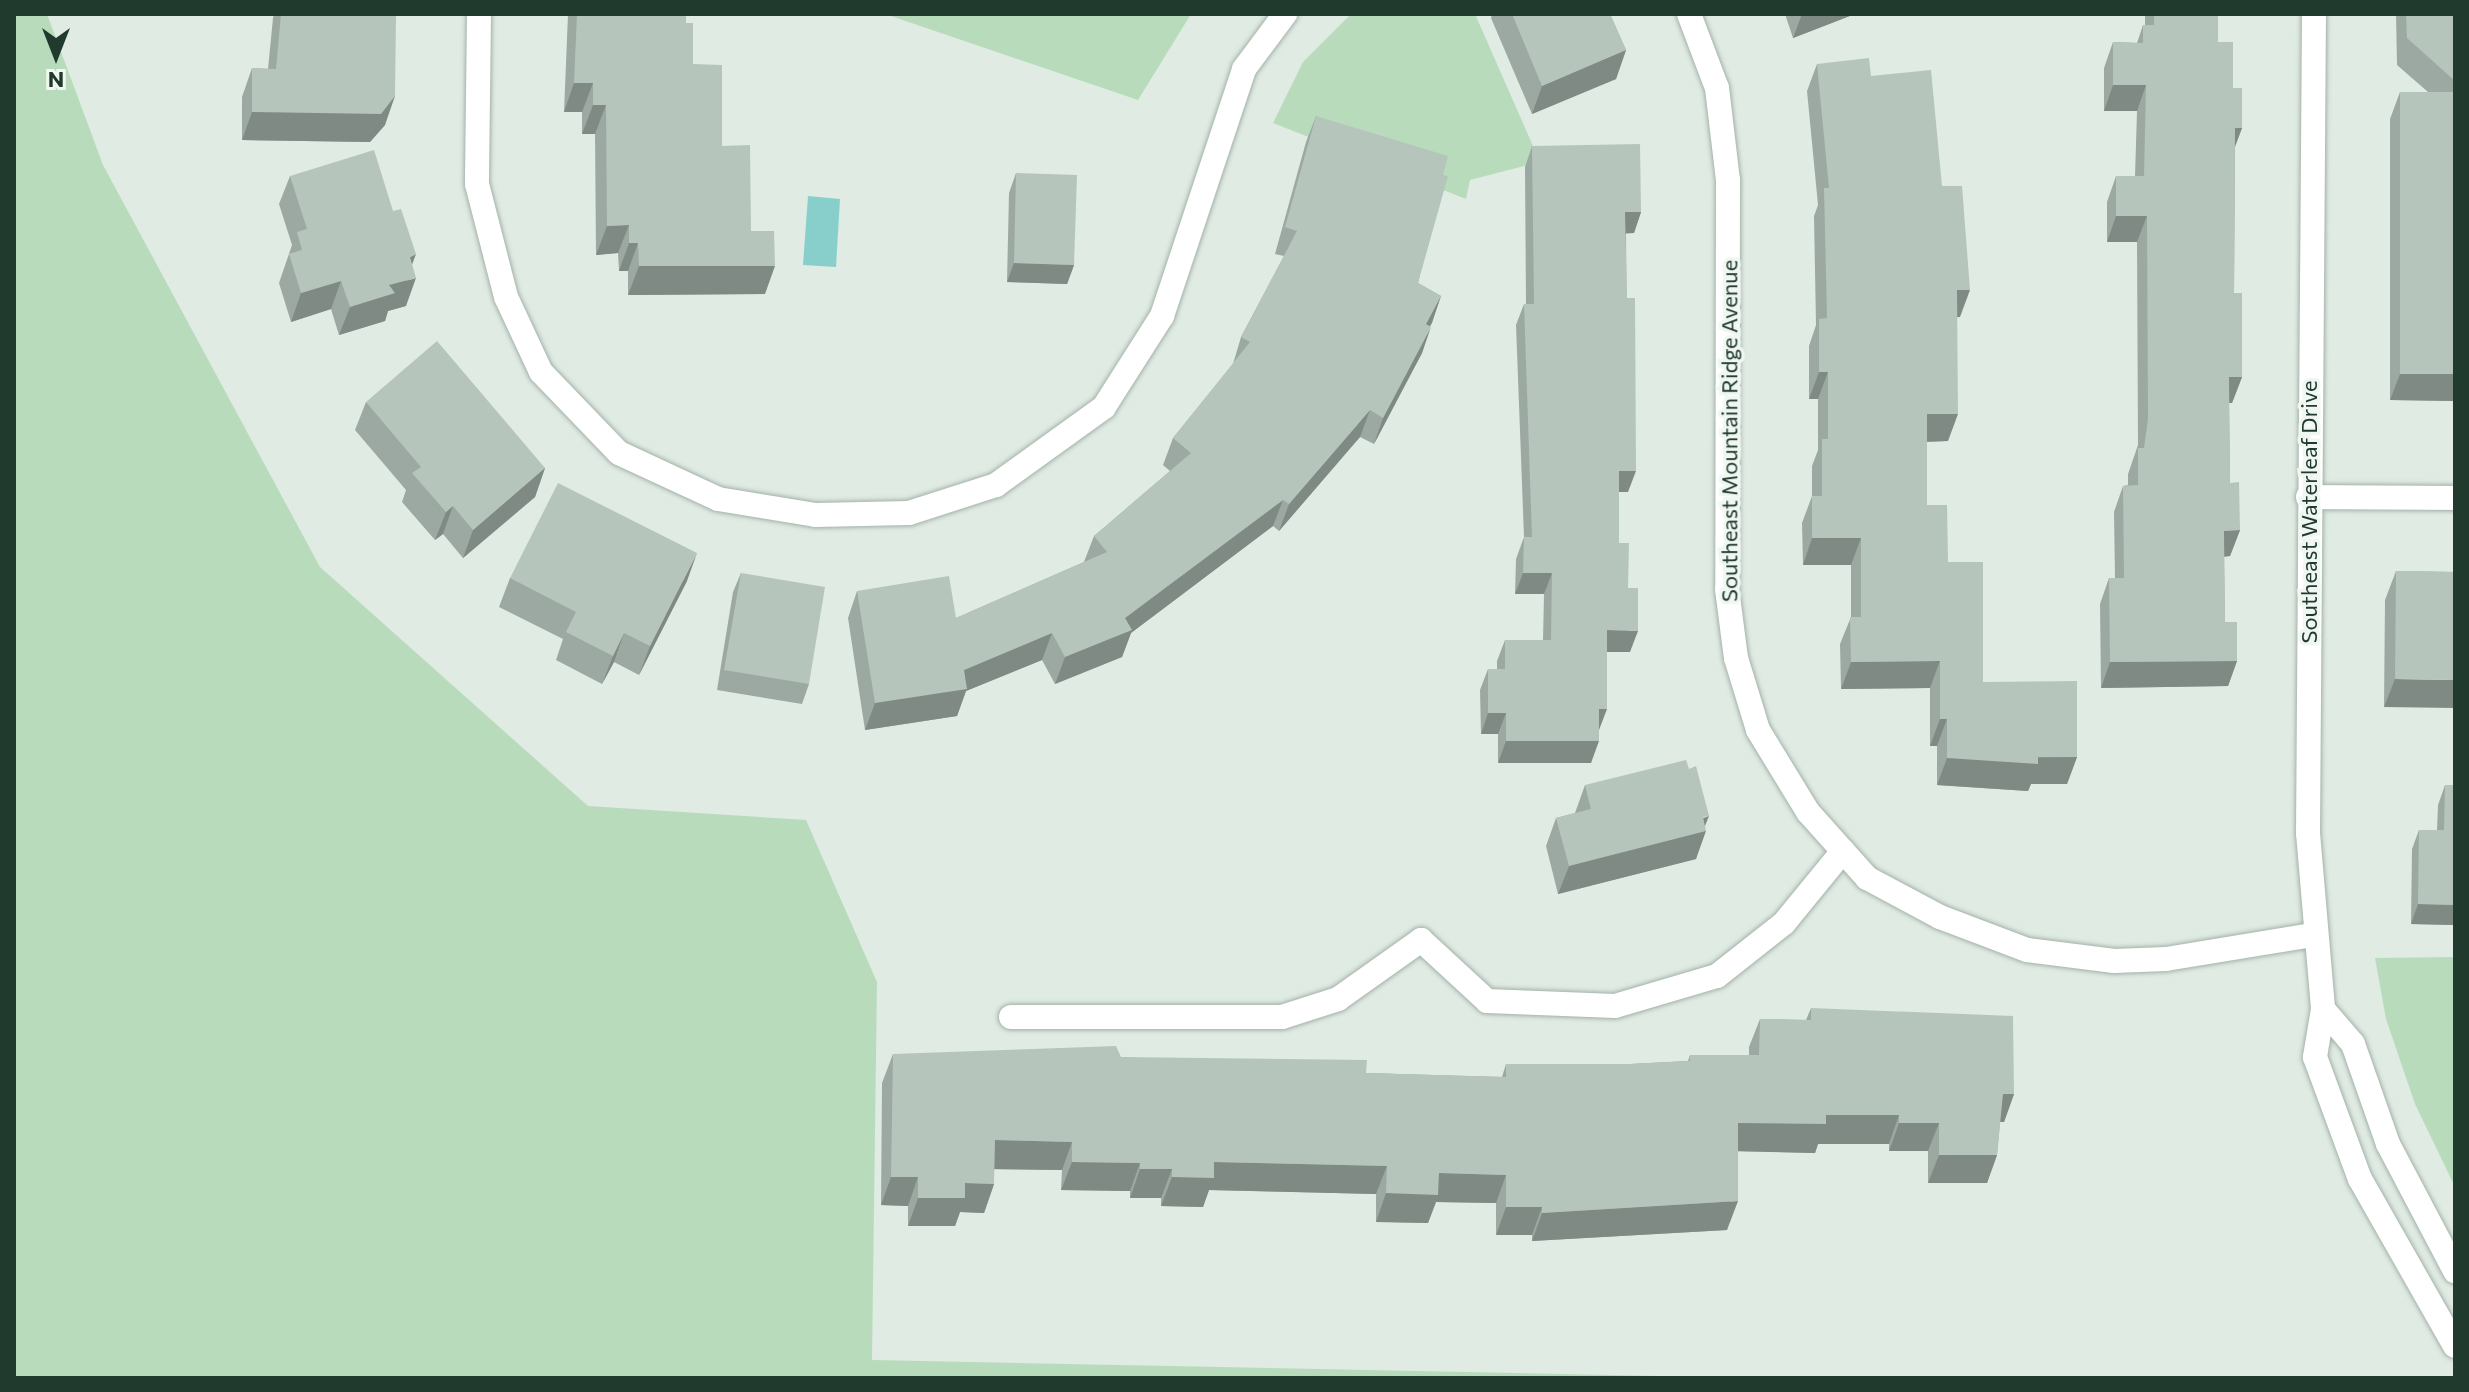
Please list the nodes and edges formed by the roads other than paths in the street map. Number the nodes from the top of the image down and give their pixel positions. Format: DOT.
graph roads {
  1 [pos="479,14"];
  2 [pos="1285,14"];
  3 [pos="1689,14"];
  4 [pos="2314,14"];
  5 [pos="2308,497"];
  6 [pos="2455,498"];
  7 [pos="1843,851"];
  8 [pos="2313,935"];
  9 [pos="2323,1009"];
  10 [pos="1011,1017"];
  11 [pos="2455,1271"];
  12 [pos="2455,1346"];
  1 -- 2 [label="street"];
  3 -- 7 [label="street, Southeast Mountain Ridge Avenue"];
  4 -- 5 [label="street, Southeast Waterleaf Drive"];
  5 -- 6 [label="street"];
  5 -- 8 [label="street, Southeast Waterleaf Drive"];
  7 -- 8 [label="street, Southeast Mountain Ridge Avenue"];
  7 -- 10 [label="street"];
  8 -- 9 [label="street, Southeast Waterleaf Drive"];
  9 -- 11 [label="street"];
  9 -- 12 [label="street, Southeast Waterleaf Drive"];
}
